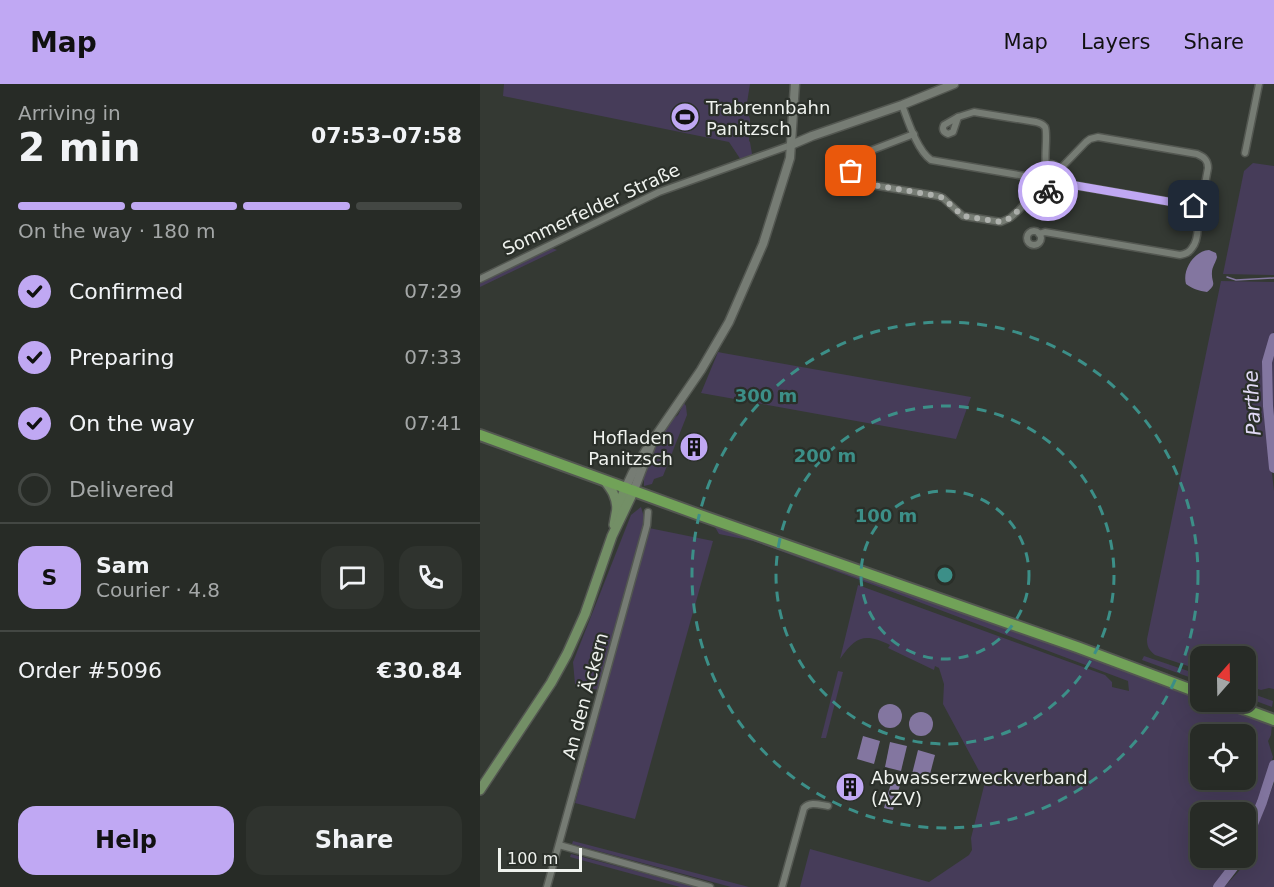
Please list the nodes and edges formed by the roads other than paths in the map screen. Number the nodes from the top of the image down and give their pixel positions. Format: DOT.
graph roads {
  1 [pos="795,84"];
  2 [pos="954,84"];
  3 [pos="1259,84"];
  4 [pos="902,105"];
  5 [pos="958,117"];
  6 [pos="914,134"];
  7 [pos="791,145"];
  8 [pos="1245,153"];
  9 [pos="1046,165"];
  10 [pos="1060,169"];
  11 [pos="1036,178"];
  12 [pos="1062,181"];
  13 [pos="1040,187"];
  14 [pos="1194,206"];
  15 [pos="1039,234"];
  16 [pos="480,279"];
  17 [pos="480,435"];
  18 [pos="604,480"];
  19 [pos="630,489"];
  20 [pos="617,508"];
  21 [pos="648,512"];
  22 [pos="612,536"];
  23 [pos="1190,689"];
  24 [pos="1253,712"];
  25 [pos="1272,719"];
  26 [pos="480,790"];
  27 [pos="828,806"];
  28 [pos="560,845"];
  29 [pos="547,887"];
  30 [pos="710,887"];
  31 [pos="782,887"];
  1 -- 7 [label="street"];
  2 -- 4 [label="street, Sommerfelder Straße"];
  3 -- 8 [label="street"];
  4 -- 6 [label="street"];
  4 -- 7 [label="street, Sommerfelder Straße"];
  5 -- 9 [label="street"];
  6 -- 11 [label="street"];
  6 -- 13 [label="street"];
  7 -- 16 [label="street, Sommerfelder Straße"];
  7 -- 19 [label="street"];
  9 -- 10 [label="street"];
  9 -- 11 [label="street"];
  10 -- 12 [label="street"];
  10 -- 14 [label="street"];
  11 -- 13 [label="street"];
  12 -- 13 [label="street"];
  12 -- 14 [label="street"];
  14 -- 15 [label="street"];
  17 -- 18 [label="main road"];
  18 -- 19 [label="main road"];
  18 -- 20 [label="main road"];
  19 -- 20 [label="main road"];
  19 -- 22 [label="main road"];
  19 -- 23 [label="main road"];
  20 -- 22 [label="main road"];
  21 -- 28 [label="street, An den Äckern"];
  22 -- 26 [label="main road"];
  24 -- 25 [label="main road"];
  27 -- 31 [label="street"];
  28 -- 29 [label="street, An den Äckern"];
  28 -- 30 [label="street"];
}
